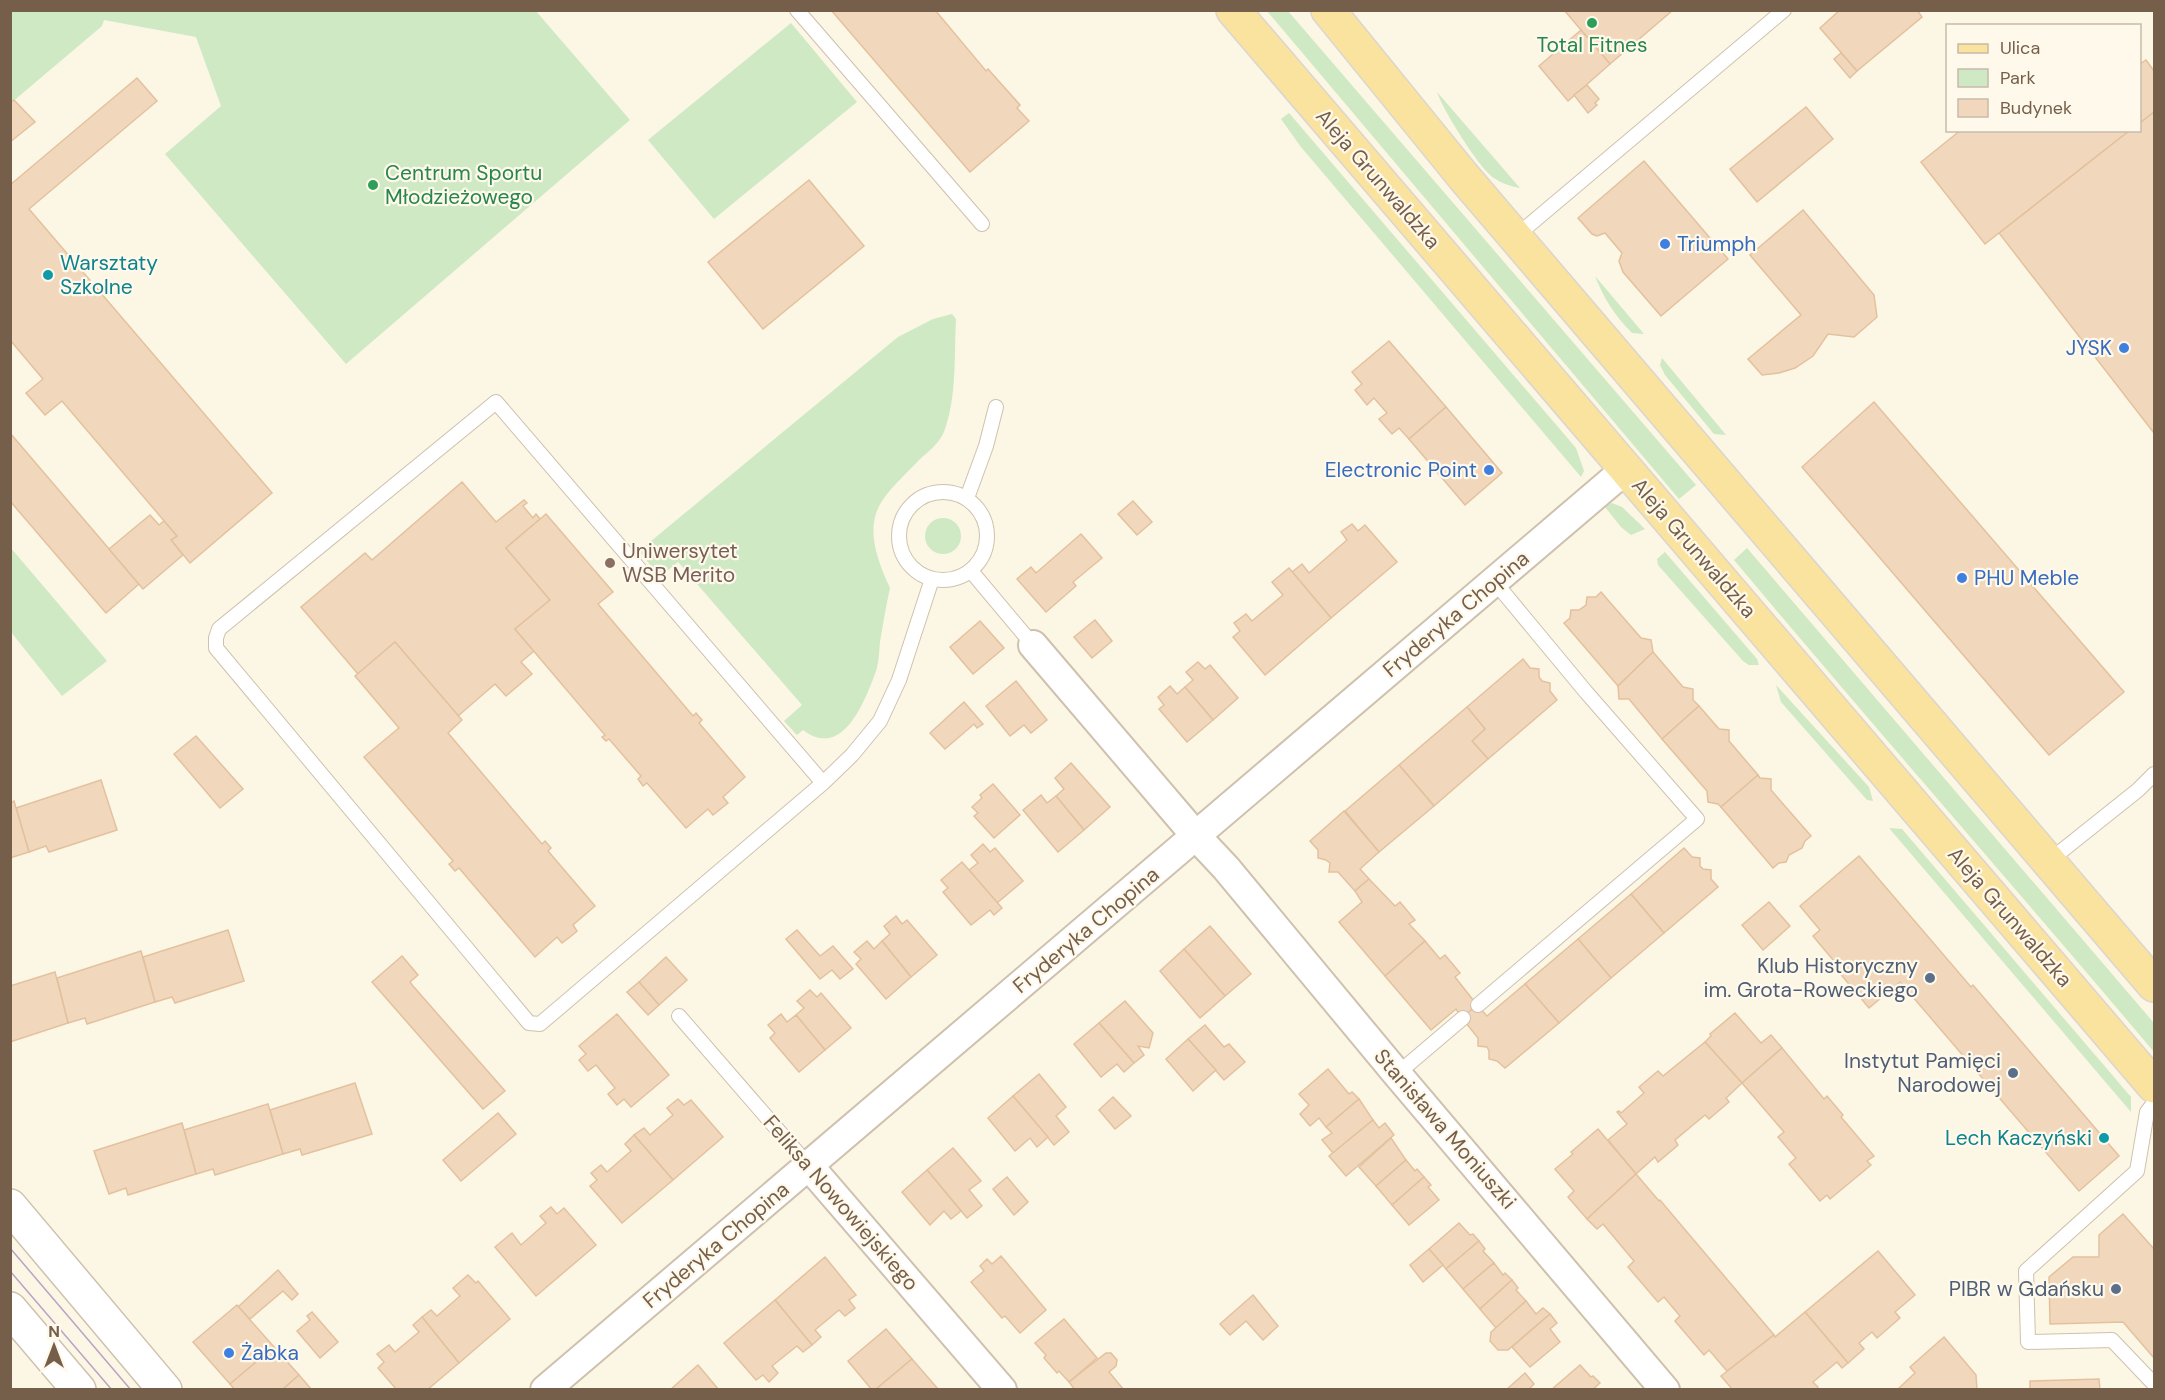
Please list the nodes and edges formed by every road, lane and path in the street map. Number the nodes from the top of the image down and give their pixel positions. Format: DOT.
graph roads {
  1 [pos="796,10"];
  2 [pos="1233,10"];
  3 [pos="1328,10"];
  4 [pos="1784,10"];
  5 [pos="982,224"];
  6 [pos="1515,237"];
  7 [pos="996,407"];
  8 [pos="1626,469"];
  9 [pos="967,498"];
  10 [pos="971,571"];
  11 [pos="932,579"];
  12 [pos="1494,581"];
  13 [pos="1033,645"];
  14 [pos="2154,774"];
  15 [pos="823,783"];
  16 [pos="1196,836"];
  17 [pos="2049,861"];
  18 [pos="2154,985"];
  19 [pos="1478,1005"];
  20 [pos="679,1017"];
  21 [pos="1463,1018"];
  22 [pos="1397,1074"];
  23 [pos="2154,1086"];
  24 [pos="2154,1103"];
  25 [pos="809,1166"];
  26 [pos="10,1206"];
  27 [pos="12,1312"];
  28 [pos="2154,1384"];
  29 [pos="79,1389"];
  30 [pos="165,1389"];
  31 [pos="545,1389"];
  32 [pos="1002,1389"];
  33 [pos="1665,1389"];
  1 -- 5 [label="lane"];
  2 -- 8 [label="main road, Aleja Grunwaldzka"];
  3 -- 6 [label="main road"];
  4 -- 6 [label="lane"];
  6 -- 17 [label="main road"];
  7 -- 9 [label="lane"];
  8 -- 12 [label="street, Fryderyka Chopina"];
  8 -- 23 [label="main road, Aleja Grunwaldzka"];
  9 -- 10 [label="lane"];
  9 -- 11 [label="lane"];
  10 -- 11 [label="lane"];
  10 -- 13 [label="lane"];
  11 -- 15 [label="lane"];
  12 -- 16 [label="street, Fryderyka Chopina"];
  12 -- 19 [label="lane"];
  13 -- 16 [label="street, Stanisława Moniuszki"];
  14 -- 17 [label="lane"];
  15 -- 15 [label="lane"];
  16 -- 22 [label="street, Stanisława Moniuszki"];
  16 -- 25 [label="street, Fryderyka Chopina"];
  17 -- 18 [label="main road"];
  20 -- 25 [label="lane, Feliksa Nowowiejskiego"];
  21 -- 22 [label="lane"];
  22 -- 33 [label="street, Stanisława Moniuszki"];
  24 -- 28 [label="lane"];
  25 -- 31 [label="street, Fryderyka Chopina"];
  25 -- 32 [label="street, Feliksa Nowowiejskiego"];
  26 -- 30 [label="street"];
  27 -- 29 [label="street"];
}
